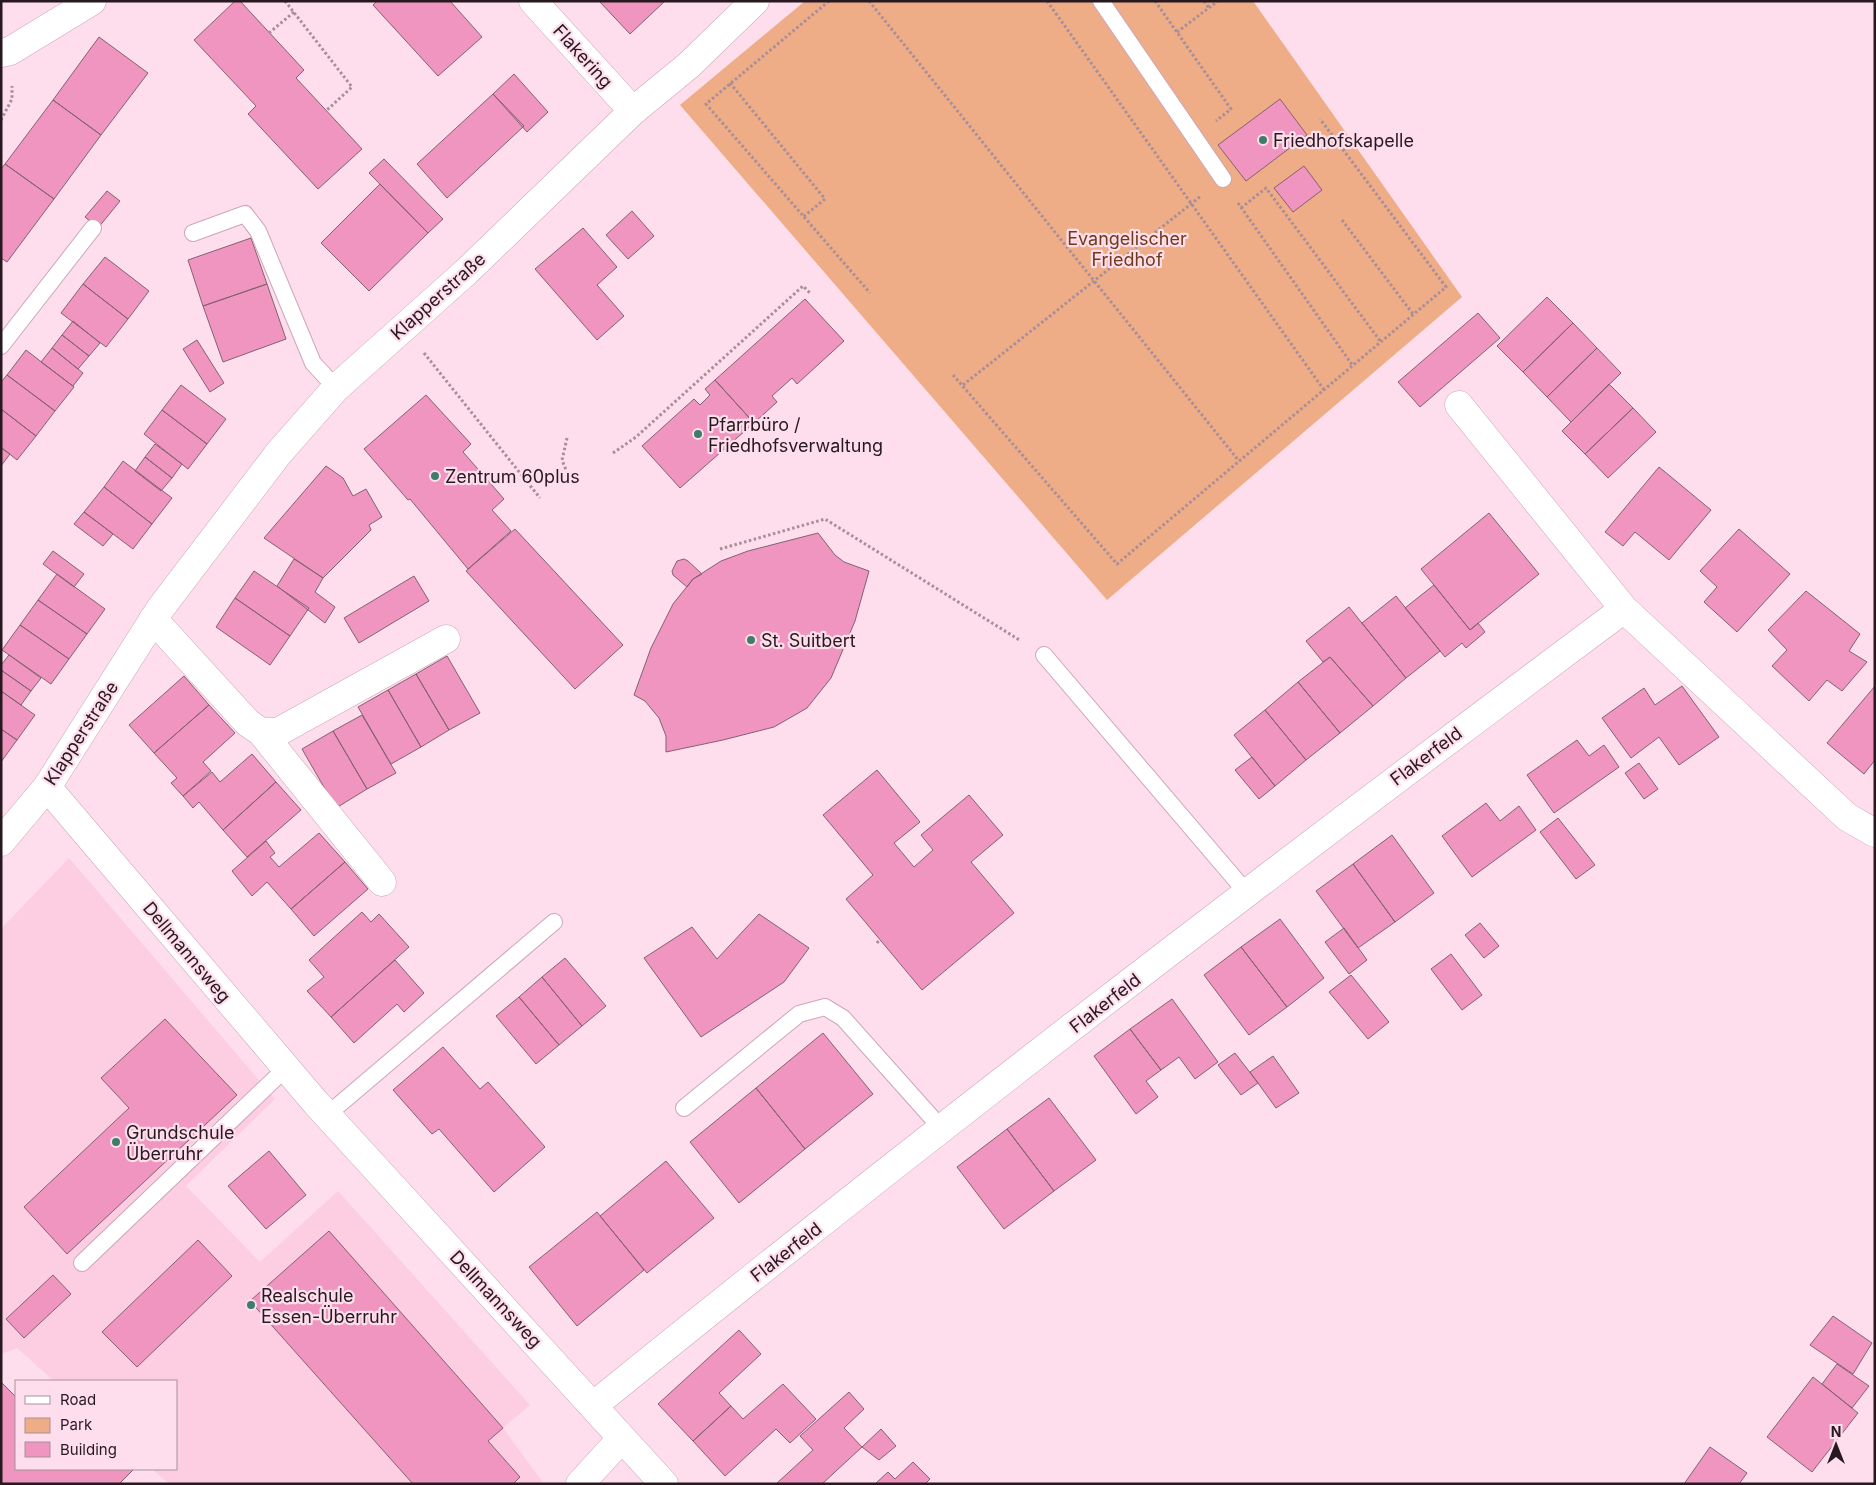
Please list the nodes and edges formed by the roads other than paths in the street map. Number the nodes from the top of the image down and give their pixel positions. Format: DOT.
graph roads {
  1 [pos="92,1"];
  2 [pos="533,1"];
  3 [pos="755,1"];
  4 [pos="1101,1"];
  5 [pos="1,53"];
  6 [pos="633,112"];
  7 [pos="1223,179"];
  8 [pos="93,228"];
  9 [pos="193,233"];
  10 [pos="1,346"];
  11 [pos="336,388"];
  12 [pos="1459,405"];
  13 [pos="1624,609"];
  14 [pos="153,619"];
  15 [pos="446,639"];
  16 [pos="1044,655"];
  17 [pos="261,732"];
  18 [pos="47,788"];
  19 [pos="1875,833"];
  20 [pos="1,842"];
  21 [pos="382,882"];
  22 [pos="1247,893"];
  23 [pos="554,922"];
  24 [pos="286,1068"];
  25 [pos="684,1108"];
  26 [pos="327,1115"];
  27 [pos="942,1129"];
  28 [pos="82,1263"];
  29 [pos="593,1406"];
  30 [pos="622,1438"];
  31 [pos="580,1484"];
  32 [pos="664,1484"];
  1 -- 5 [label="street"];
  2 -- 6 [label="street, Flakering"];
  3 -- 6 [label="street, Klapperstraße"];
  4 -- 7 [label="lane"];
  6 -- 11 [label="street, Klapperstraße"];
  8 -- 10 [label="lane"];
  9 -- 11 [label="lane"];
  11 -- 14 [label="street, Klapperstraße"];
  12 -- 13 [label="street"];
  13 -- 19 [label="street"];
  13 -- 22 [label="street, Flakerfeld"];
  14 -- 17 [label="street"];
  14 -- 18 [label="street, Klapperstraße"];
  15 -- 17 [label="street"];
  16 -- 22 [label="lane"];
  17 -- 21 [label="street"];
  18 -- 20 [label="street, Klapperstraße"];
  18 -- 24 [label="street, Dellmannsweg"];
  22 -- 27 [label="street, Flakerfeld"];
  23 -- 26 [label="lane"];
  24 -- 26 [label="street, Dellmannsweg"];
  24 -- 28 [label="lane"];
  25 -- 27 [label="lane"];
  26 -- 29 [label="street, Dellmannsweg"];
  27 -- 29 [label="street, Flakerfeld"];
  29 -- 30 [label="street, Dellmannsweg"];
  30 -- 31 [label="street"];
  30 -- 32 [label="street, Dellmannsweg"];
}
